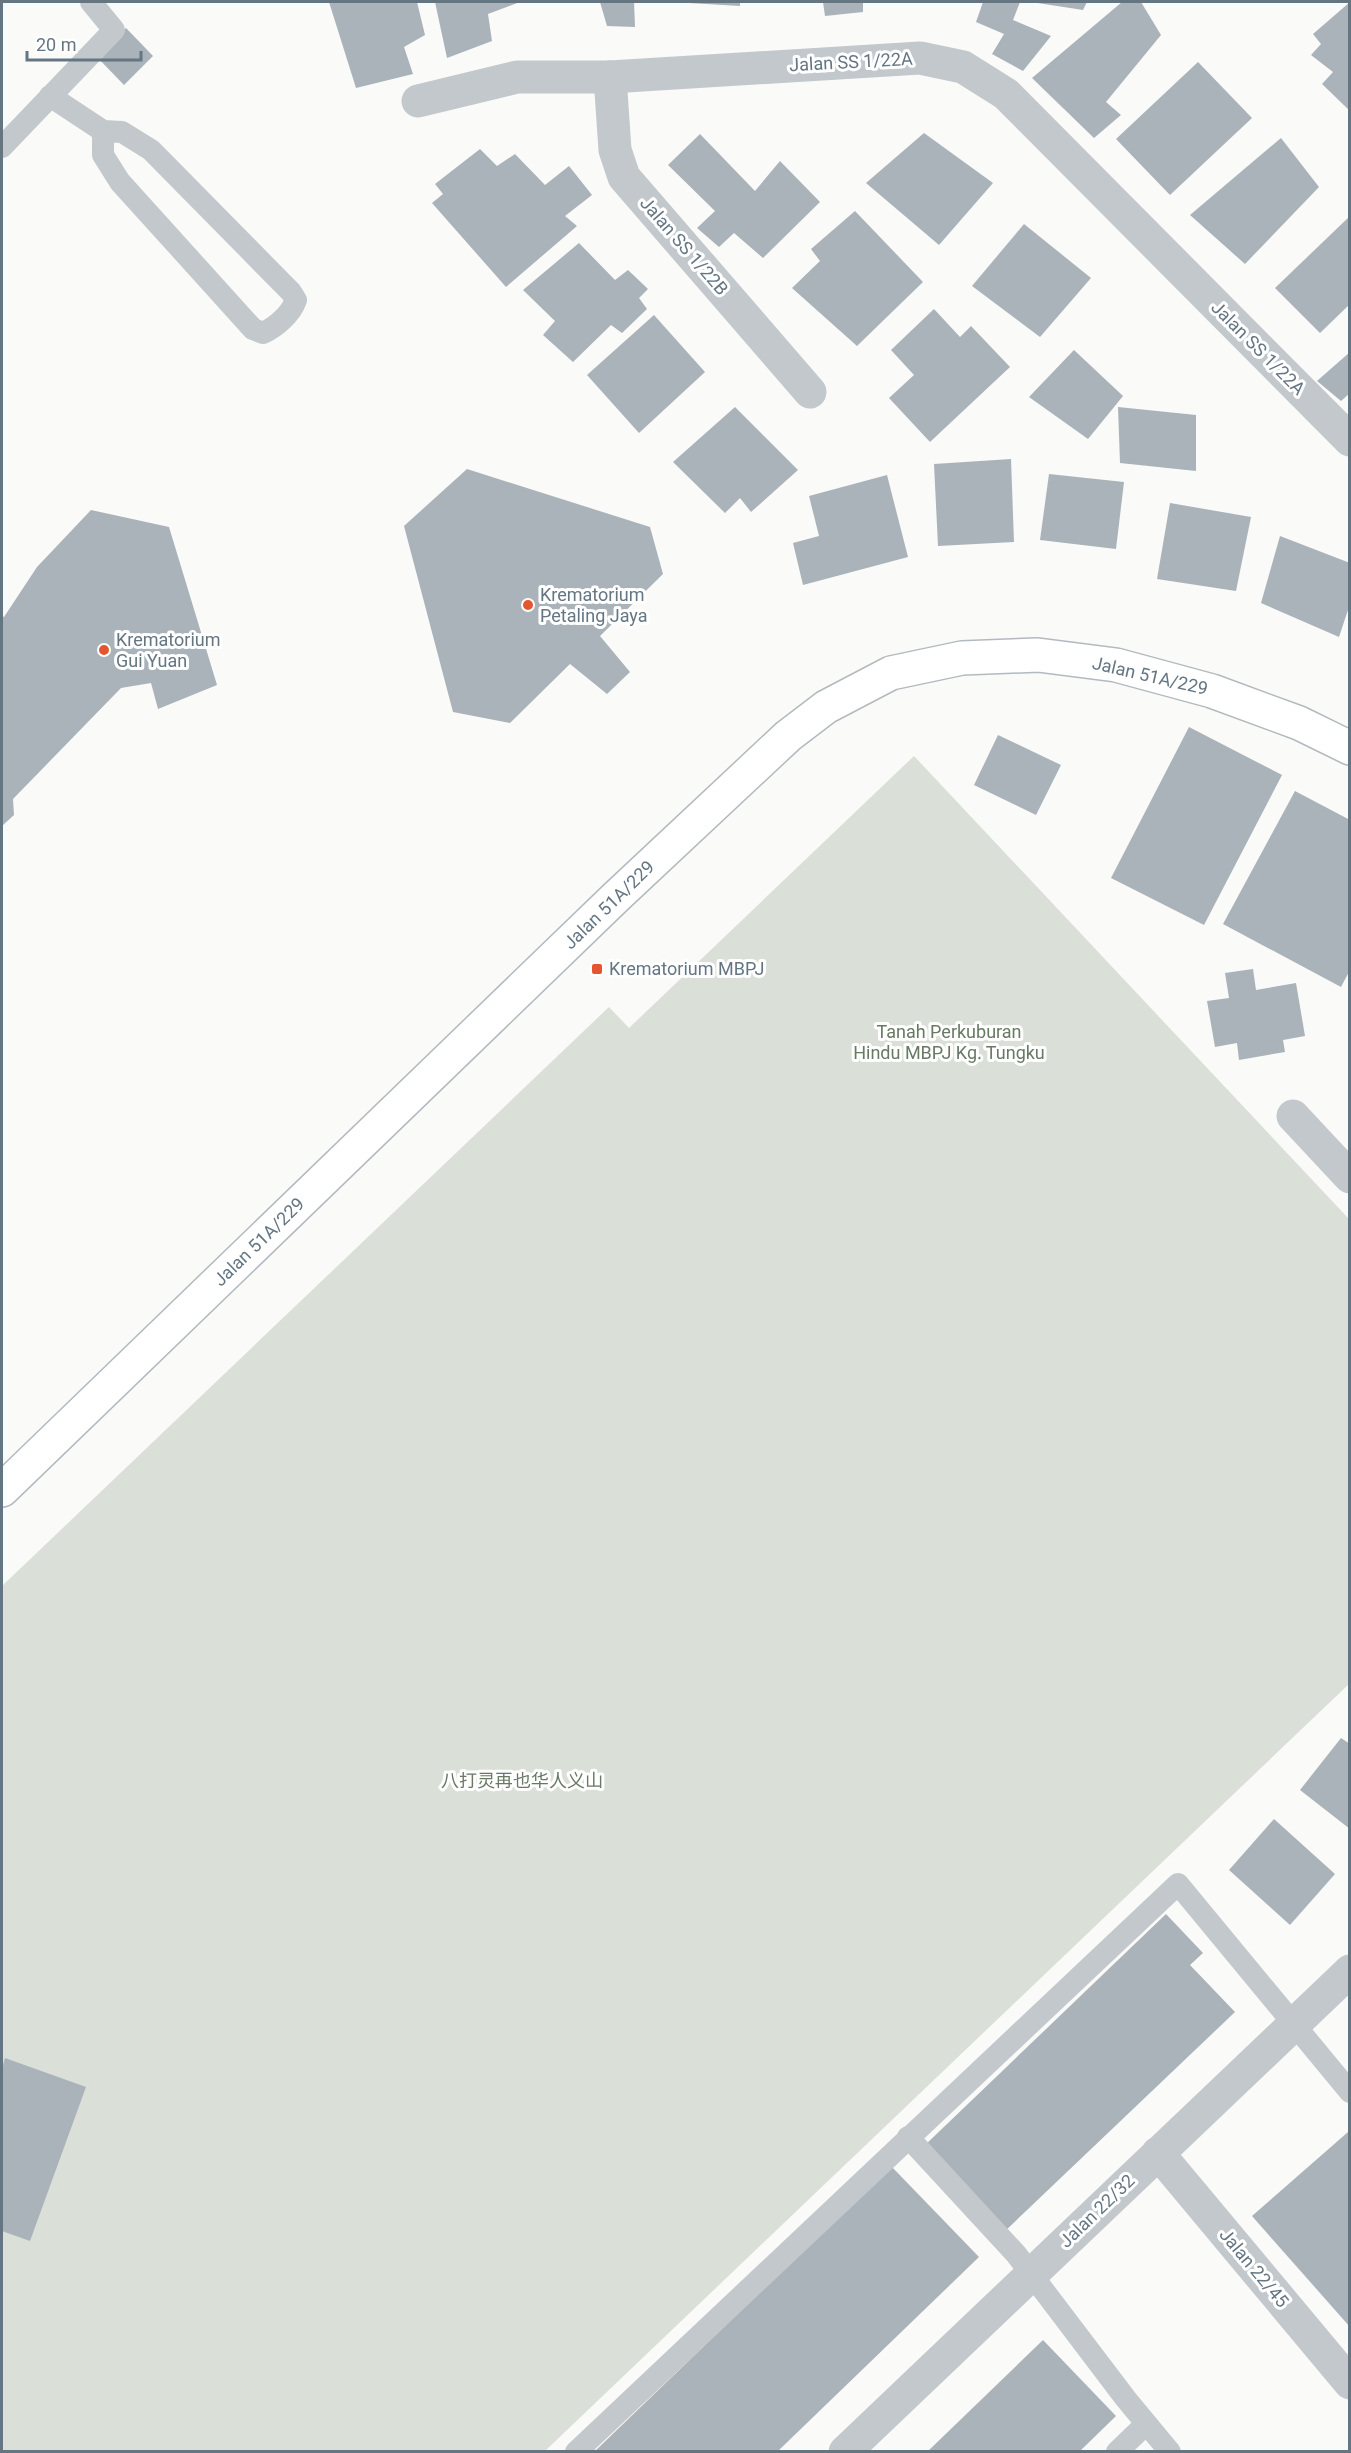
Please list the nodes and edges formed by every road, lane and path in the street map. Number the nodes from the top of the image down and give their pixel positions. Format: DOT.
graph roads {
  1 [pos="91,2"];
  2 [pos="610,77"];
  3 [pos="50,96"];
  4 [pos="418,101"];
  5 [pos="103,131"];
  6 [pos="2,147"];
  7 [pos="810,392"];
  8 [pos="1350,440"];
  9 [pos="1350,748"];
  10 [pos="1293,1116"];
  11 [pos="1350,1177"];
  12 [pos="2,1490"];
  13 [pos="1350,1971"];
  14 [pos="1293,2023"];
  15 [pos="1350,2092"];
  16 [pos="908,2137"];
  17 [pos="1158,2152"];
  18 [pos="1030,2274"];
  19 [pos="1350,2383"];
  20 [pos="1146,2424"];
  21 [pos="576,2451"];
  22 [pos="845,2451"];
  23 [pos="1117,2451"];
  24 [pos="1170,2451"];
  1 -- 3 [label="lane"];
  2 -- 4 [label="street, Jalan SS 1/22A"];
  2 -- 7 [label="street, Jalan SS 1/22B"];
  2 -- 8 [label="street, Jalan SS 1/22A"];
  3 -- 5 [label="lane"];
  3 -- 6 [label="lane"];
  5 -- 5 [label="lane"];
  9 -- 12 [label="street, Jalan 51A/229"];
  10 -- 11 [label="street"];
  13 -- 14 [label="street, Jalan 22/32"];
  14 -- 15 [label="lane"];
  14 -- 16 [label="lane"];
  14 -- 17 [label="street, Jalan 22/32"];
  16 -- 18 [label="lane"];
  16 -- 21 [label="lane"];
  17 -- 18 [label="street, Jalan 22/32"];
  17 -- 19 [label="street, Jalan 22/45"];
  18 -- 20 [label="lane"];
  18 -- 22 [label="street, Jalan 22/32"];
  20 -- 23 [label="lane"];
  20 -- 24 [label="lane"];
}
